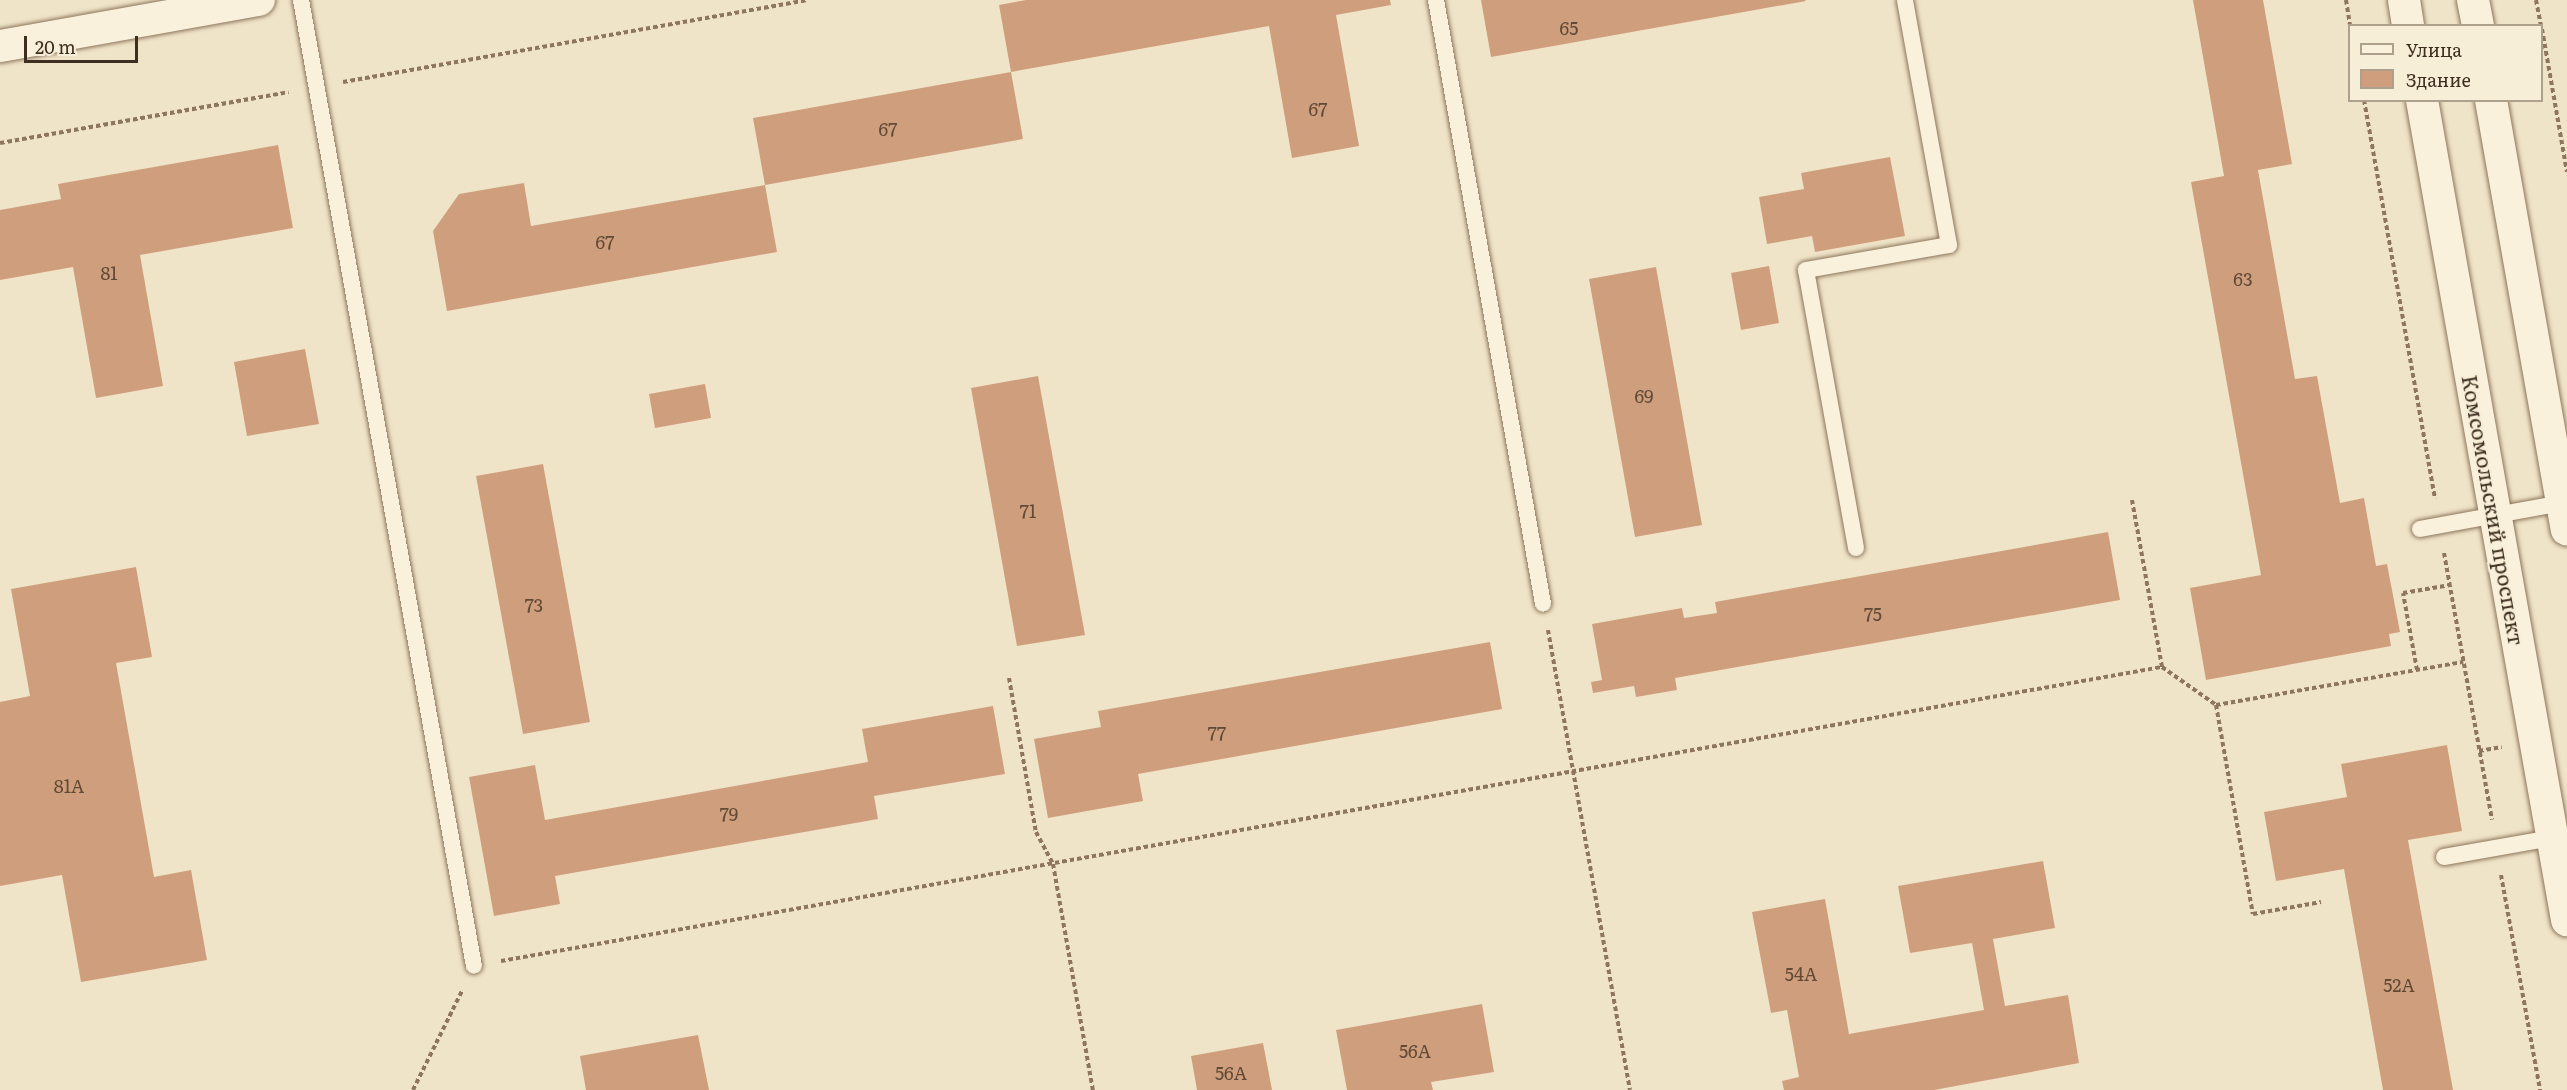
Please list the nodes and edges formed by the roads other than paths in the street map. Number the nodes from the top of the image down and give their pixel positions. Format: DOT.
graph roads {
  1 [pos="259,0"];
  2 [pos="301,0"];
  3 [pos="1436,0"];
  4 [pos="1905,0"];
  5 [pos="2404,0"];
  6 [pos="2473,0"];
  7 [pos="2408,24"];
  8 [pos="2478,24"];
  9 [pos="0,46"];
  10 [pos="2422,102"];
  11 [pos="2491,102"];
  12 [pos="2495,515"];
  13 [pos="2565,516"];
  14 [pos="2420,529"];
  15 [pos="1856,548"];
  16 [pos="1543,603"];
  17 [pos="2552,838"];
  18 [pos="2444,858"];
  19 [pos="2567,920"];
  20 [pos="474,966"];
  1 -- 9 [label="street"];
  2 -- 20 [label="lane"];
  3 -- 16 [label="lane"];
  4 -- 15 [label="lane"];
  5 -- 7 [label="street"];
  6 -- 8 [label="street"];
  10 -- 12 [label="street, Комсомольский проспект"];
  11 -- 13 [label="street"];
  12 -- 13 [label="lane"];
  12 -- 14 [label="lane"];
  12 -- 17 [label="street, Комсомольский проспект"];
  17 -- 18 [label="lane"];
  17 -- 19 [label="street, Комсомольский проспект"];
}
